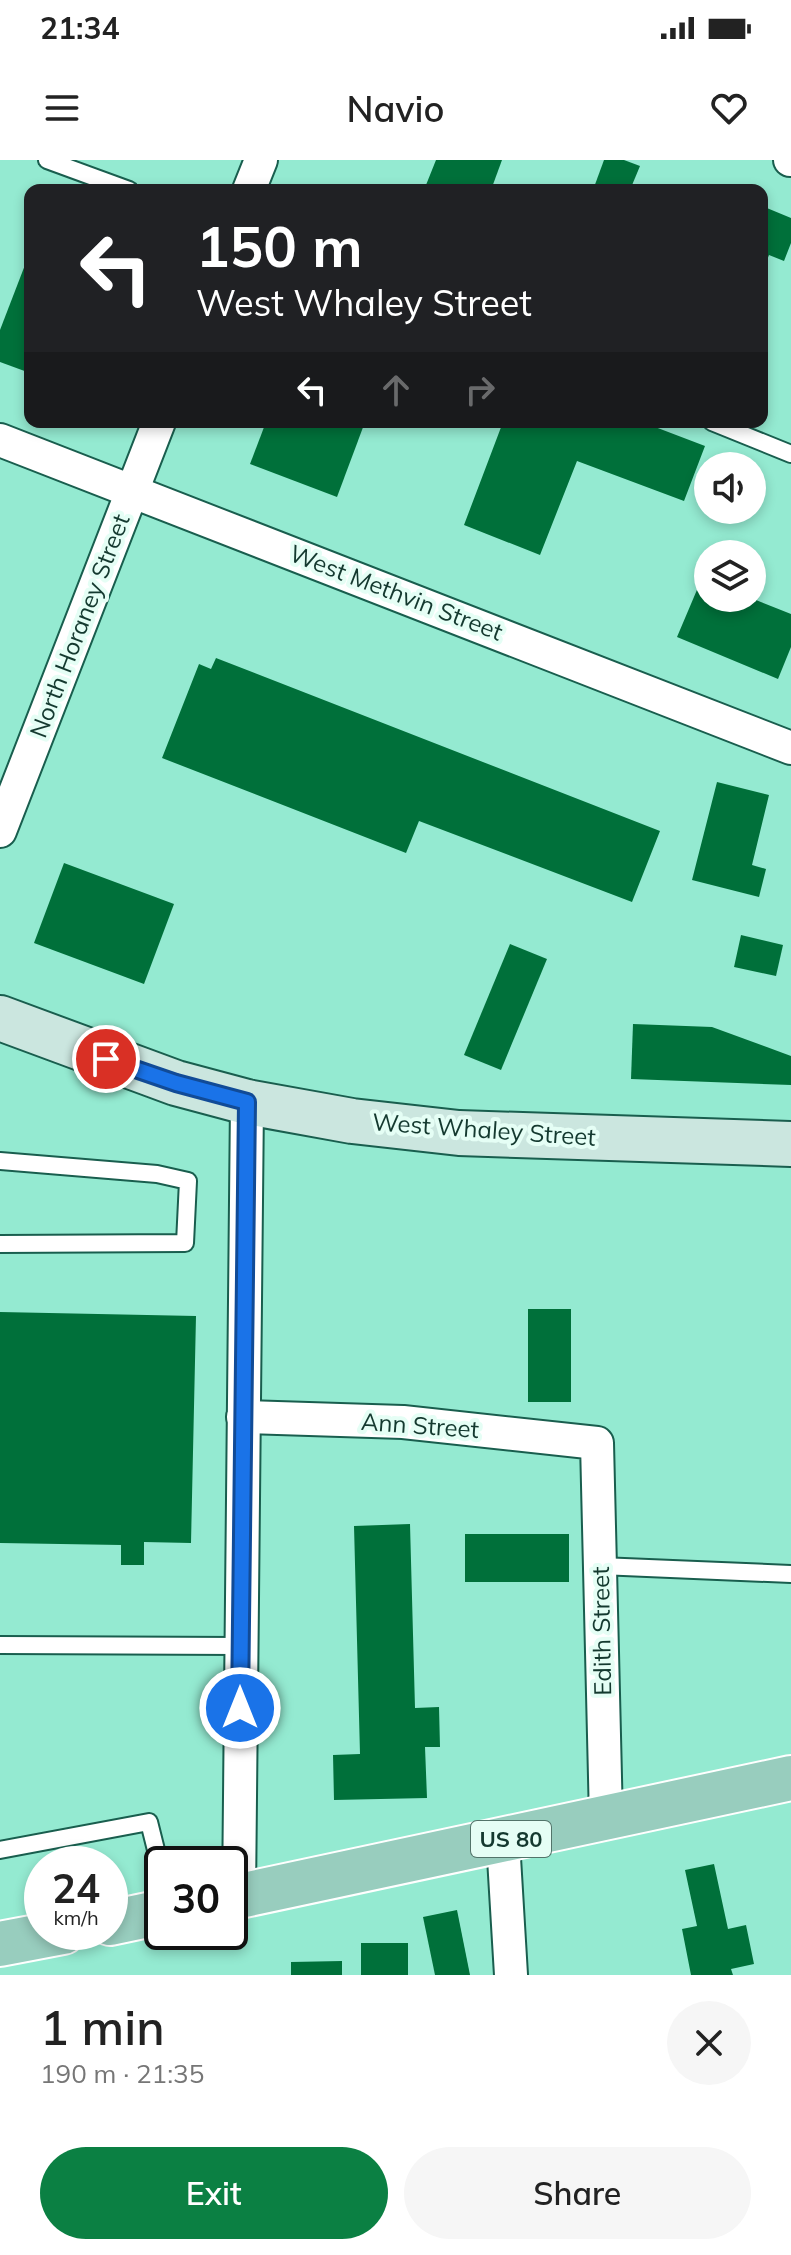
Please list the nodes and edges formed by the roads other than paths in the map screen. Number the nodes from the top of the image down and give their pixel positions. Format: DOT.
graph roads {
  1 [pos="47,160"];
  2 [pos="261,160"];
  3 [pos="113,184"];
  4 [pos="251,184"];
  5 [pos="157,428"];
  6 [pos="727,428"];
  7 [pos="0,440"];
  8 [pos="791,454"];
  9 [pos="132,491"];
  10 [pos="791,748"];
  11 [pos="0,831"];
  12 [pos="1,1021"];
  13 [pos="247,1102"];
  14 [pos="791,1144"];
  15 [pos="0,1161"];
  16 [pos="0,1244"];
  17 [pos="243,1417"];
  18 [pos="597,1443"];
  19 [pos="600,1566"];
  20 [pos="791,1574"];
  21 [pos="0,1645"];
  22 [pos="241,1646"];
  23 [pos="791,1778"];
  24 [pos="606,1819"];
  25 [pos="503,1841"];
  26 [pos="155,1846"];
  27 [pos="235,1846"];
  28 [pos="0,1850"];
  29 [pos="248,1894"];
  30 [pos="24,1939"];
  31 [pos="0,1944"];
  32 [pos="511,1975"];
  1 -- 3 [label="lane"];
  2 -- 4 [label="street"];
  5 -- 9 [label="street, North Horaney Street"];
  6 -- 8 [label="lane"];
  7 -- 9 [label="street, West Methvin Street"];
  9 -- 10 [label="street, West Methvin Street"];
  9 -- 11 [label="street, North Horaney Street"];
  12 -- 13 [label="street, West Whaley Street"];
  13 -- 14 [label="street, West Whaley Street"];
  13 -- 17 [label="street"];
  15 -- 16 [label="lane"];
  17 -- 18 [label="street, Ann Street"];
  17 -- 22 [label="street"];
  18 -- 19 [label="street, Edith Street"];
  19 -- 20 [label="lane"];
  19 -- 24 [label="street, Edith Street"];
  21 -- 22 [label="lane"];
  22 -- 27 [label="street"];
  23 -- 24 [label="main road, US 80"];
  24 -- 25 [label="main road, US 80"];
  25 -- 29 [label="main road, US 80"];
  25 -- 32 [label="street"];
  26 -- 28 [label="lane"];
  30 -- 31 [label="main road"];
}
